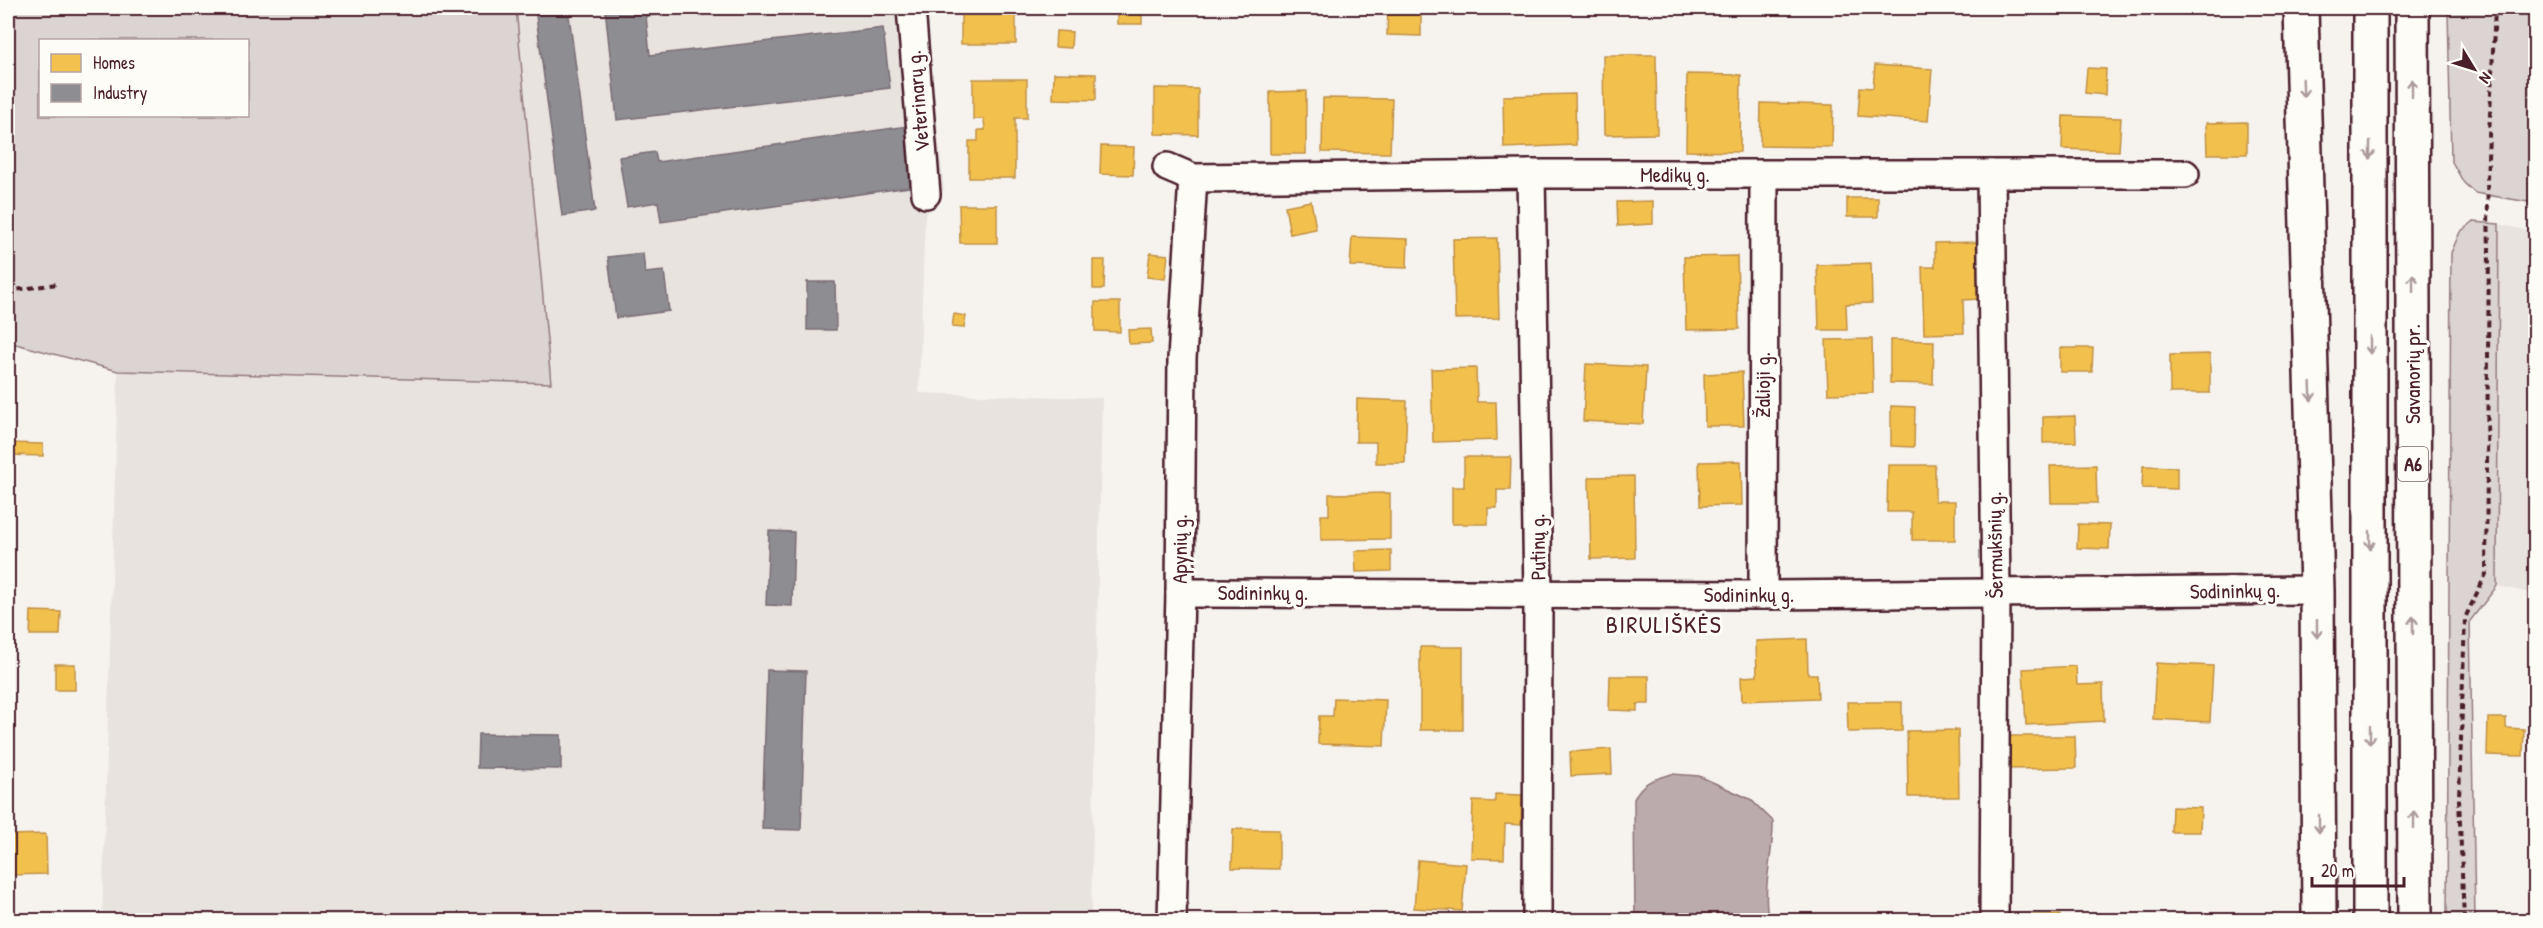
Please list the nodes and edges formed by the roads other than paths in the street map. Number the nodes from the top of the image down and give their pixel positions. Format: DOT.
graph roads {
  1 [pos="911,8"];
  2 [pos="2370,8"];
  3 [pos="2412,8"];
  4 [pos="2298,15"];
  5 [pos="1167,167"];
  6 [pos="1531,174"];
  7 [pos="1991,174"];
  8 [pos="2185,174"];
  9 [pos="1764,175"];
  10 [pos="1193,178"];
  11 [pos="926,194"];
  12 [pos="2317,590"];
  13 [pos="1180,592"];
  14 [pos="1996,594"];
  15 [pos="1538,595"];
  16 [pos="1763,595"];
  17 [pos="1994,916"];
  18 [pos="1172,921"];
  19 [pos="1537,921"];
  20 [pos="2319,921"];
  21 [pos="2370,921"];
  22 [pos="2415,921"];
  1 -- 11 [label="street, Veterinarų g."];
  2 -- 21 [label="highway, Savanorių pr. / A6, one-way"];
  22 -- 3 [label="highway, Savanorių pr. / A6, one-way"];
  4 -- 12 [label="highway, one-way"];
  5 -- 10 [label="street, Medikų g."];
  6 -- 9 [label="street, Medikų g."];
  6 -- 10 [label="street, Medikų g."];
  6 -- 15 [label="street, Putinų g."];
  7 -- 8 [label="street, Medikų g."];
  7 -- 9 [label="street, Medikų g."];
  7 -- 14 [label="street, Šermukšnių g."];
  9 -- 16 [label="street, Žalioji g."];
  10 -- 13 [label="street, Apynių g."];
  12 -- 14 [label="street, Sodininkų g."];
  12 -- 20 [label="highway, one-way"];
  13 -- 15 [label="street, Sodininkų g."];
  13 -- 18 [label="street, Apynių g."];
  14 -- 16 [label="street, Sodininkų g."];
  14 -- 17 [label="street, Šermukšnių g."];
  15 -- 16 [label="street, Sodininkų g."];
  15 -- 19 [label="street, Putinų g."];
}
